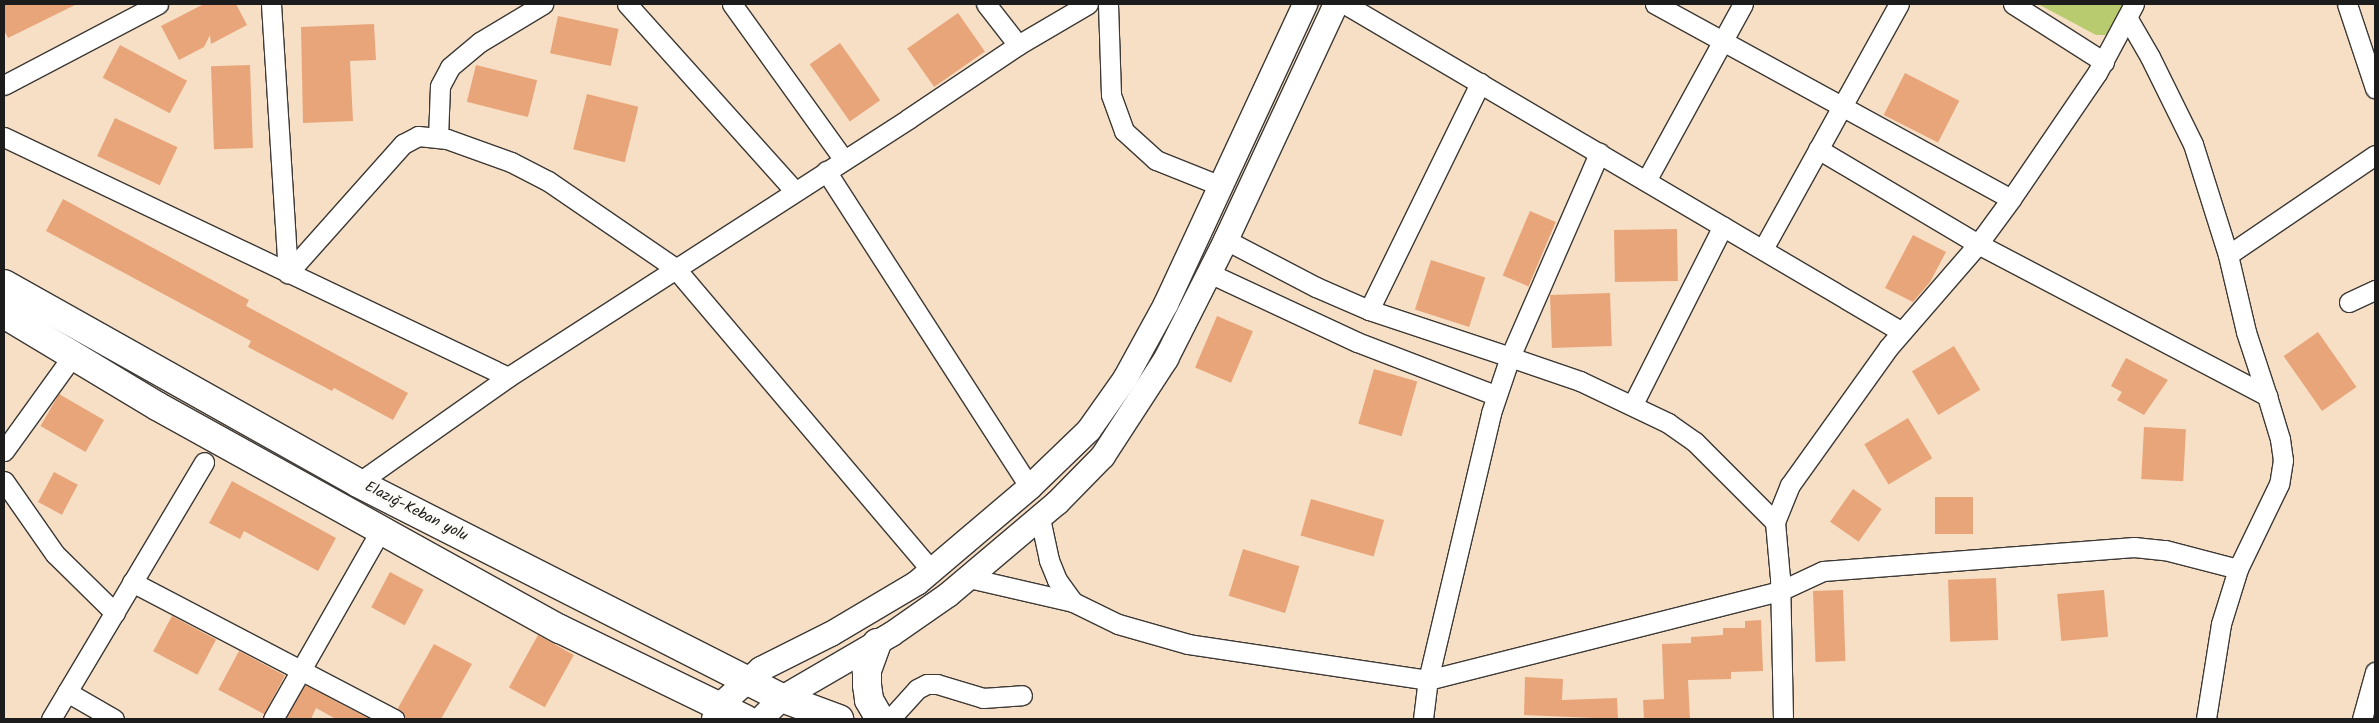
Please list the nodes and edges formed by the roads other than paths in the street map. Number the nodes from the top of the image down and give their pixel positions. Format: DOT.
graph roads {
  1 [pos="158,4"];
  2 [pos="271,4"];
  3 [pos="542,4"];
  4 [pos="627,4"];
  5 [pos="732,4"];
  6 [pos="986,4"];
  7 [pos="1088,4"];
  8 [pos="1108,4"];
  9 [pos="1305,4"];
  10 [pos="1336,4"];
  11 [pos="1346,4"];
  12 [pos="1655,4"];
  13 [pos="1743,4"];
  14 [pos="1899,4"];
  15 [pos="2013,4"];
  16 [pos="2347,4"];
  17 [pos="2131,11"];
  18 [pos="1723,41"];
  19 [pos="1018,45"];
  20 [pos="2104,62"];
  21 [pos="1480,83"];
  22 [pos="4,85"];
  23 [pos="2375,88"];
  24 [pos="1842,108"];
  25 [pos="4,137"];
  26 [pos="438,138"];
  27 [pos="1818,149"];
  28 [pos="1600,153"];
  29 [pos="2375,155"];
  30 [pos="844,160"];
  31 [pos="826,171"];
  32 [pos="1646,181"];
  33 [pos="1221,186"];
  34 [pos="795,191"];
  35 [pos="2011,199"];
  36 [pos="1723,226"];
  37 [pos="1226,240"];
  38 [pos="1978,244"];
  39 [pos="1763,250"];
  40 [pos="2228,255"];
  41 [pos="675,268"];
  42 [pos="288,273"];
  43 [pos="1209,273"];
  44 [pos="4,284"];
  45 [pos="2375,290"];
  46 [pos="2349,302"];
  47 [pos="1370,310"];
  48 [pos="4,314"];
  49 [pos="1902,332"];
  50 [pos="74,354"];
  51 [pos="1510,357"];
  52 [pos="508,378"];
  53 [pos="1495,396"];
  54 [pos="2267,396"];
  55 [pos="1633,404"];
  56 [pos="4,451"];
  57 [pos="204,462"];
  58 [pos="4,480"];
  59 [pos="358,483"];
  60 [pos="1030,486"];
  61 [pos="1040,518"];
  62 [pos="1774,522"];
  63 [pos="381,530"];
  64 [pos="2238,569"];
  65 [pos="932,571"];
  66 [pos="969,578"];
  67 [pos="132,582"];
  68 [pos="1780,591"];
  69 [pos="1073,602"];
  70 [pos="115,612"];
  71 [pos="877,643"];
  72 [pos="300,669"];
  73 [pos="2375,672"];
  74 [pos="748,680"];
  75 [pos="1428,680"];
  76 [pos="67,692"];
  77 [pos="1022,695"];
  78 [pos="782,698"];
  79 [pos="716,713"];
  80 [pos="50,719"];
  81 [pos="114,719"];
  82 [pos="273,719"];
  83 [pos="394,719"];
  84 [pos="745,719"];
  85 [pos="762,719"];
  86 [pos="839,719"];
  87 [pos="880,719"];
  88 [pos="890,719"];
  89 [pos="1423,719"];
  90 [pos="1783,719"];
  91 [pos="2206,719"];
  92 [pos="2362,719"];
  1 -- 22 [label="street"];
  2 -- 42 [label="street"];
  3 -- 26 [label="street"];
  4 -- 34 [label="street"];
  5 -- 30 [label="street"];
  6 -- 19 [label="street"];
  7 -- 19 [label="street"];
  8 -- 33 [label="street"];
  9 -- 33 [label="main road"];
  10 -- 37 [label="main road"];
  11 -- 21 [label="street"];
  12 -- 18 [label="street"];
  13 -- 18 [label="street"];
  14 -- 24 [label="street"];
  15 -- 20 [label="street"];
  16 -- 23 [label="street"];
  17 -- 20 [label="street"];
  17 -- 40 [label="street"];
  18 -- 24 [label="street"];
  18 -- 32 [label="street"];
  19 -- 30 [label="street"];
  20 -- 35 [label="street"];
  21 -- 28 [label="street"];
  21 -- 47 [label="street"];
  24 -- 27 [label="street"];
  24 -- 35 [label="street"];
  25 -- 42 [label="street"];
  26 -- 41 [label="street"];
  26 -- 42 [label="street"];
  27 -- 38 [label="street"];
  27 -- 39 [label="street"];
  28 -- 32 [label="street"];
  28 -- 51 [label="street"];
  29 -- 40 [label="street"];
  30 -- 31 [label="street"];
  31 -- 34 [label="street"];
  31 -- 60 [label="street"];
  32 -- 36 [label="street"];
  33 -- 60 [label="main road"];
  34 -- 41 [label="street"];
  35 -- 38 [label="street"];
  36 -- 39 [label="street"];
  36 -- 55 [label="street"];
  37 -- 43 [label="main road"];
  37 -- 47 [label="street"];
  38 -- 49 [label="street"];
  38 -- 54 [label="street"];
  39 -- 49 [label="street"];
  40 -- 54 [label="street"];
  41 -- 52 [label="street"];
  41 -- 65 [label="street"];
  42 -- 52 [label="street"];
  43 -- 53 [label="street"];
  43 -- 61 [label="main road"];
  44 -- 59 [label="highway, Elazığ-Keban yolu"];
  45 -- 46 [label="street"];
  47 -- 51 [label="street"];
  48 -- 50 [label="highway, Elazığ-Keban yolu"];
  49 -- 62 [label="street"];
  50 -- 56 [label="street"];
  50 -- 63 [label="highway, Elazığ-Keban yolu"];
  51 -- 53 [label="street"];
  51 -- 55 [label="street"];
  52 -- 59 [label="street"];
  53 -- 75 [label="street"];
  54 -- 64 [label="street"];
  55 -- 62 [label="street"];
  57 -- 67 [label="street"];
  58 -- 70 [label="street"];
  59 -- 74 [label="highway, Elazığ-Keban yolu"];
  60 -- 65 [label="main road"];
  61 -- 66 [label="main road"];
  61 -- 69 [label="street"];
  62 -- 68 [label="street"];
  63 -- 72 [label="street"];
  63 -- 79 [label="highway, Elazığ-Keban yolu"];
  64 -- 68 [label="street"];
  64 -- 91 [label="street"];
  65 -- 74 [label="main road"];
  66 -- 69 [label="street"];
  66 -- 71 [label="main road"];
  67 -- 70 [label="street"];
  67 -- 72 [label="street"];
  68 -- 75 [label="street"];
  68 -- 90 [label="street"];
  69 -- 75 [label="street"];
  70 -- 76 [label="street"];
  71 -- 78 [label="main road"];
  71 -- 87 [label="highway"];
  72 -- 82 [label="street"];
  72 -- 83 [label="street"];
  73 -- 92 [label="street"];
  74 -- 78 [label="highway, Elazığ-Keban yolu"];
  74 -- 79 [label="main road"];
  75 -- 89 [label="street"];
  76 -- 80 [label="street"];
  76 -- 81 [label="street"];
  77 -- 88 [label="street"];
  78 -- 85 [label="main road"];
  78 -- 86 [label="highway, Elazığ-Keban yolu"];
  79 -- 84 [label="highway, Elazığ-Keban yolu"];
}
